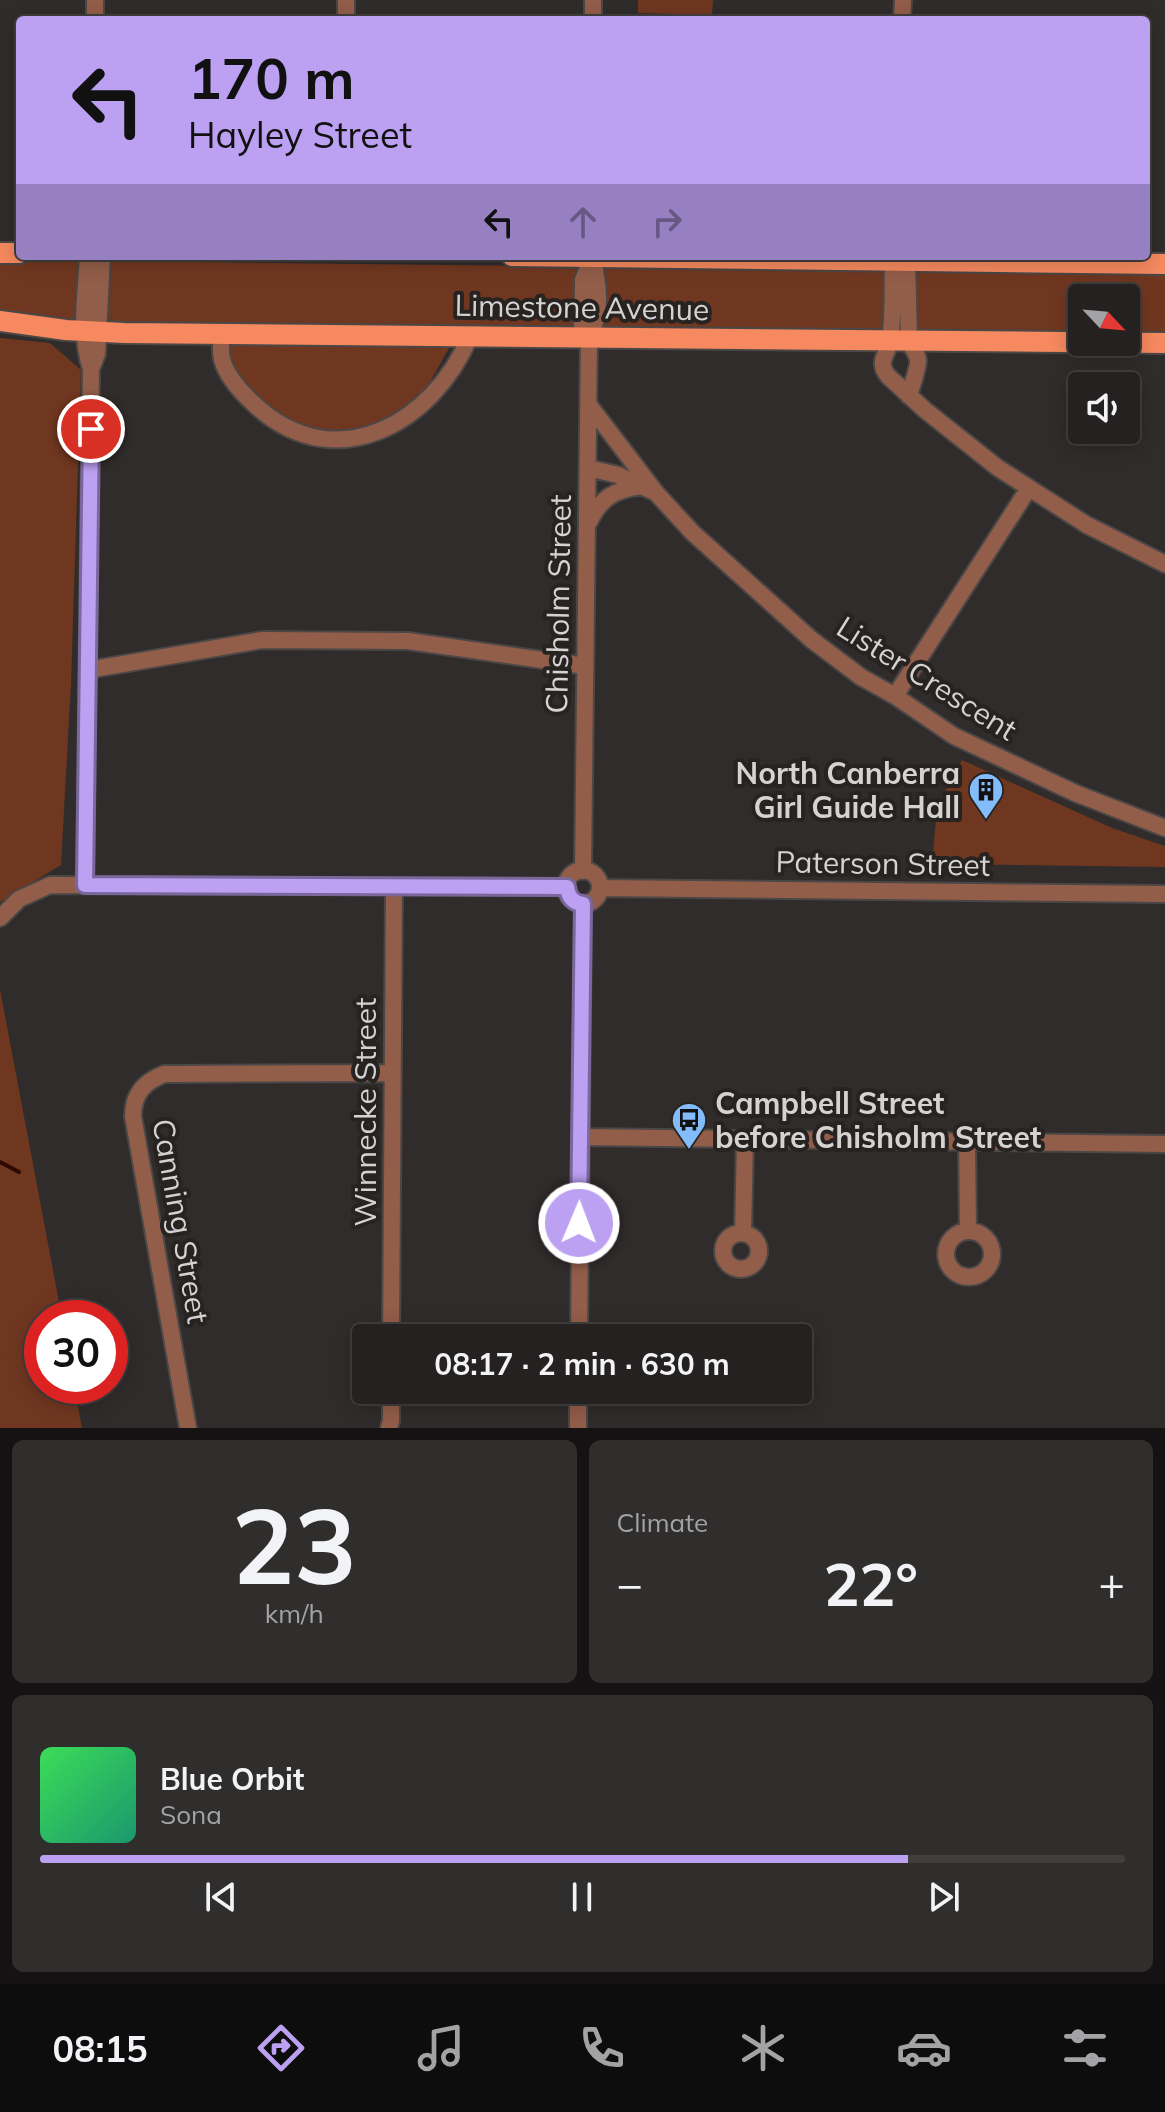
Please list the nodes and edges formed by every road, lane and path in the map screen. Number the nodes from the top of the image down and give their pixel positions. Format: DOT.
graph roads {
  1 [pos="88,260"];
  2 [pos="101,260"];
  3 [pos="590,260"];
  4 [pos="900,260"];
  5 [pos="988,260"];
  6 [pos="1165,264"];
  7 [pos="0,321"];
  8 [pos="91,331"];
  9 [pos="222,334"];
  10 [pos="470,336"];
  11 [pos="589,337"];
  12 [pos="900,340"];
  13 [pos="1165,343"];
  14 [pos="909,396"];
  15 [pos="589,405"];
  16 [pos="588,468"];
  17 [pos="1029,488"];
  18 [pos="651,490"];
  19 [pos="588,525"];
  20 [pos="1165,564"];
  21 [pos="585,666"];
  22 [pos="88,670"];
  23 [pos="895,696"];
  24 [pos="1165,828"];
  25 [pos="583,871"];
  26 [pos="85,885"];
  27 [pos="394,886"];
  28 [pos="567,887"];
  29 [pos="600,888"];
  30 [pos="1165,894"];
  31 [pos="583,904"];
  32 [pos="0,918"];
  33 [pos="393,1073"];
  34 [pos="580,1137"];
  35 [pos="745,1139"];
  36 [pos="967,1142"];
  37 [pos="1165,1144"];
  38 [pos="968,1231"];
  39 [pos="743,1233"];
  40 [pos="391,1324"];
  41 [pos="579,1324"];
  42 [pos="391,1404"];
  43 [pos="578,1404"];
  44 [pos="188,1428"];
  45 [pos="389,1428"];
  46 [pos="578,1428"];
  1 -- 8 [label="street"];
  2 -- 8 [label="street"];
  3 -- 11 [label="street, Chisholm Street"];
  4 -- 12 [label="street"];
  5 -- 6 [label="main road, Limestone Avenue"];
  7 -- 8 [label="main road, Limestone Avenue"];
  8 -- 9 [label="main road, Limestone Avenue"];
  8 -- 22 [label="street"];
  9 -- 10 [label="main road, Limestone Avenue"];
  9 -- 10 [label="street"];
  10 -- 11 [label="main road, Limestone Avenue"];
  11 -- 12 [label="main road, Limestone Avenue"];
  11 -- 15 [label="street, Chisholm Street"];
  12 -- 13 [label="main road, Limestone Avenue"];
  12 -- 14 [label="street"];
  12 -- 14 [label="street"];
  14 -- 17 [label="street"];
  15 -- 16 [label="street, Chisholm Street"];
  15 -- 18 [label="street, Lister Crescent"];
  16 -- 18 [label="street, Lister Crescent"];
  16 -- 19 [label="street, Chisholm Street"];
  17 -- 20 [label="street"];
  17 -- 23 [label="street"];
  18 -- 19 [label="street"];
  18 -- 23 [label="street, Lister Crescent"];
  19 -- 21 [label="street, Chisholm Street"];
  21 -- 22 [label="street"];
  21 -- 25 [label="street, Chisholm Street"];
  22 -- 26 [label="street"];
  23 -- 24 [label="street, Lister Crescent"];
  25 -- 28 [label="street"];
  25 -- 29 [label="street"];
  26 -- 27 [label="street"];
  26 -- 32 [label="street"];
  27 -- 28 [label="street"];
  27 -- 33 [label="street, Winnecke Street"];
  28 -- 31 [label="street"];
  29 -- 30 [label="street, Paterson Street"];
  29 -- 31 [label="street"];
  31 -- 34 [label="street"];
  33 -- 40 [label="street, Winnecke Street"];
  33 -- 44 [label="street, Canning Street"];
  34 -- 35 [label="street"];
  34 -- 41 [label="street"];
  35 -- 36 [label="street"];
  35 -- 39 [label="street"];
  36 -- 37 [label="street"];
  36 -- 38 [label="street"];
  42 -- 45 [label="street"];
  43 -- 46 [label="street"];
}
